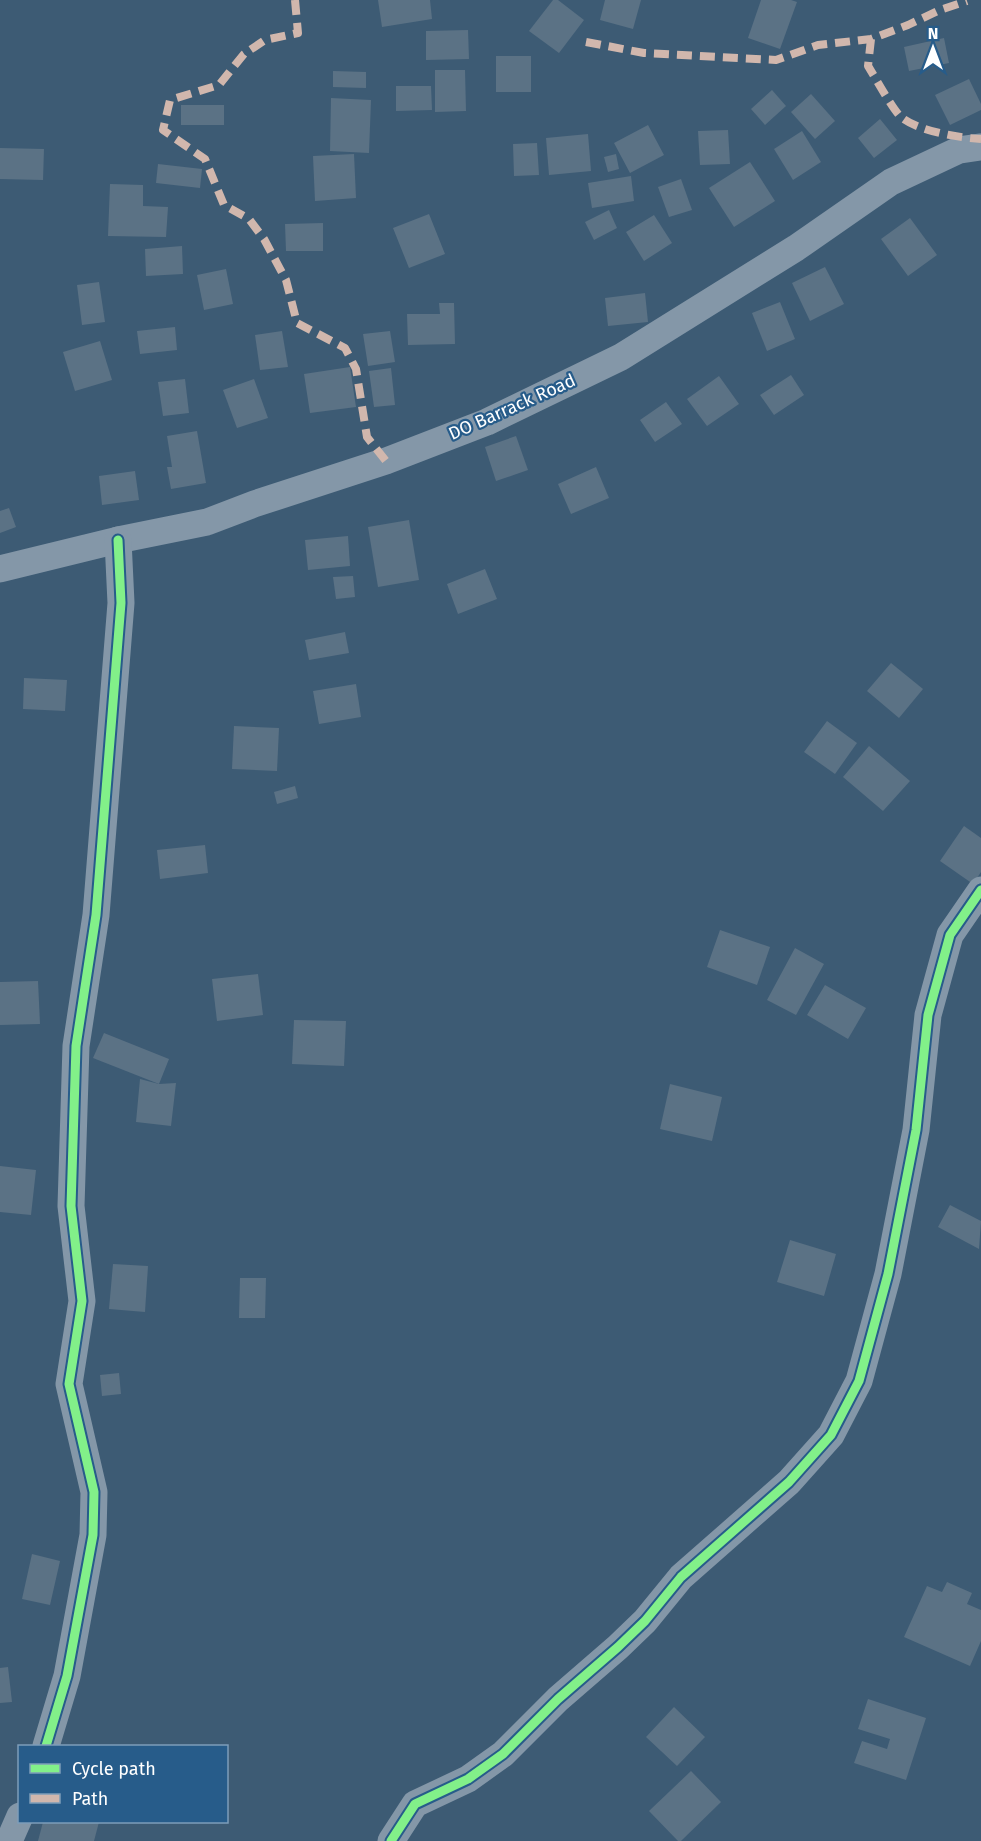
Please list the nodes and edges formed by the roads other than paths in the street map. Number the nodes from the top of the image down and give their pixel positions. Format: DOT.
graph roads {
  1 [pos="981,147"];
  2 [pos="118,540"];
  3 [pos="0,569"];
  4 [pos="981,890"];
  5 [pos="46,1745"];
  6 [pos="18,1821"];
  7 [pos="9,1841"];
  8 [pos="391,1841"];
  1 -- 2 [label="street, DO Barrack Road"];
  2 -- 3 [label="street, DO Barrack Road"];
  2 -- 5 [label="street"];
  4 -- 8 [label="street"];
  6 -- 7 [label="street"];
}
